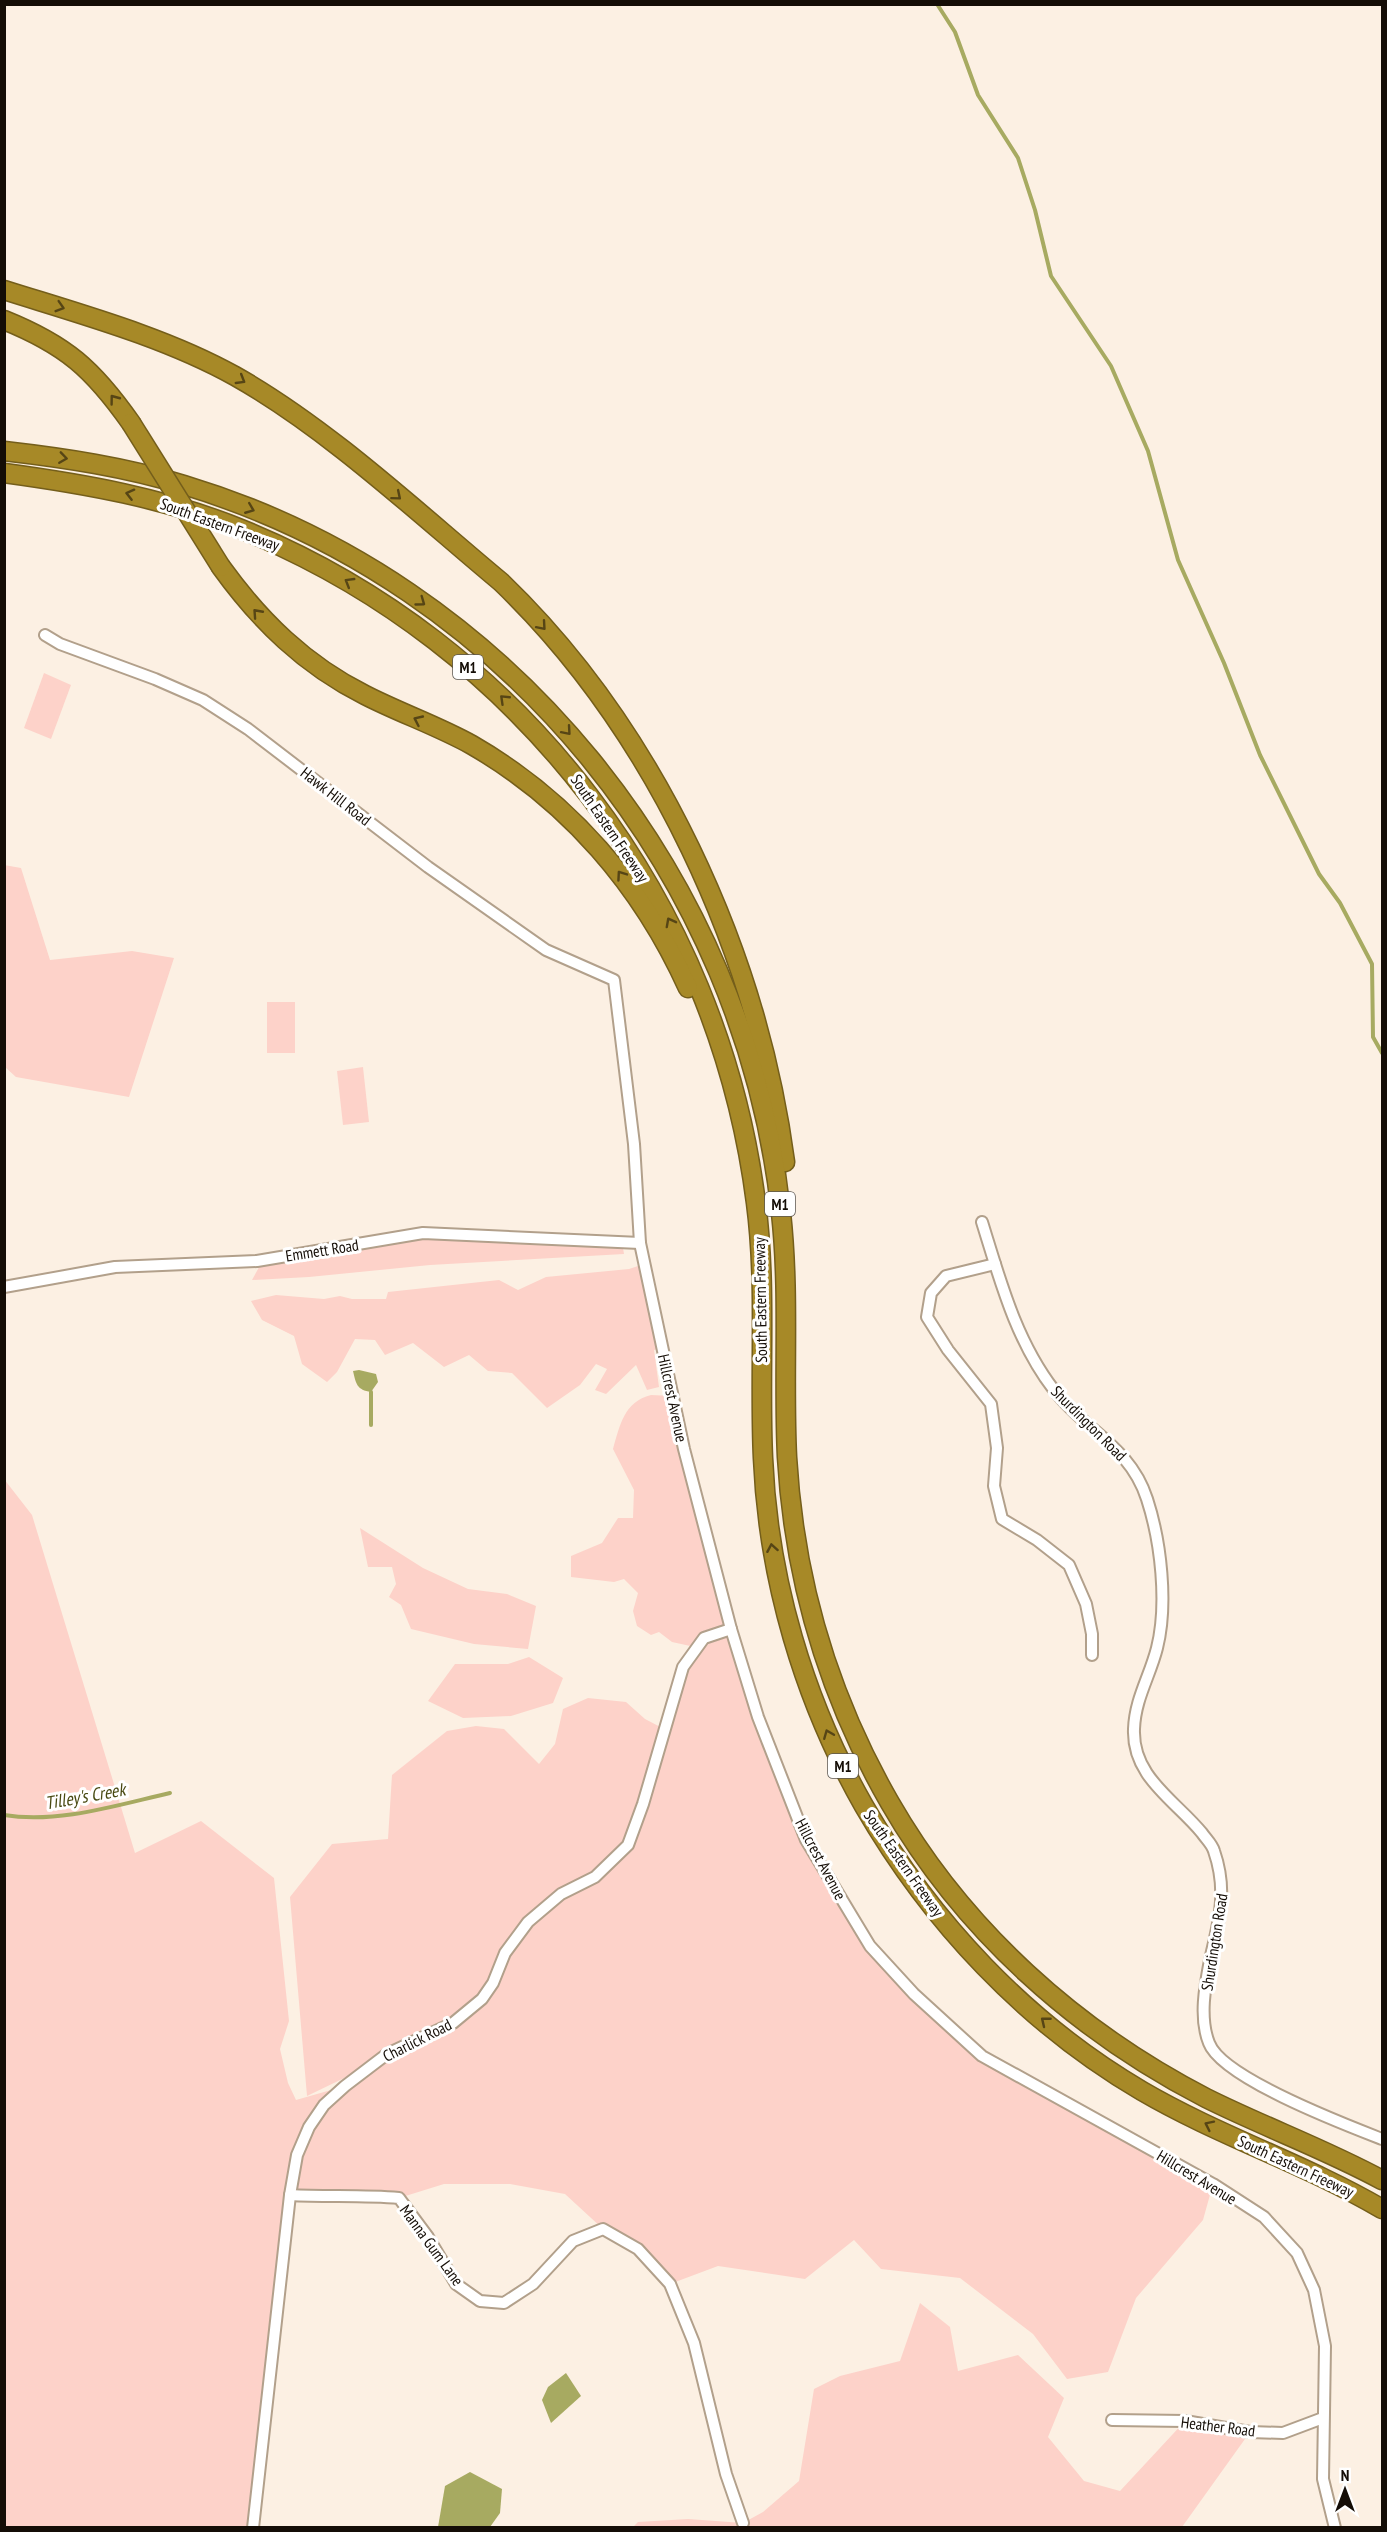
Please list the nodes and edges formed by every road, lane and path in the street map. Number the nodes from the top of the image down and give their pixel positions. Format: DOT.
graph roads {
  1 [pos="4,290"];
  2 [pos="4,320"];
  3 [pos="4,451"];
  4 [pos="4,473"];
  5 [pos="45,635"];
  6 [pos="614,980"];
  7 [pos="736,1094"];
  8 [pos="982,1222"];
  9 [pos="640,1243"];
  10 [pos="995,1264"];
  11 [pos="4,1287"];
  12 [pos="787,1458"];
  13 [pos="731,1629"];
  14 [pos="1092,1655"];
  15 [pos="1383,2139"];
  16 [pos="1310,2145"];
  17 [pos="1383,2172"];
  18 [pos="1383,2180"];
  19 [pos="1357,2194"];
  20 [pos="290,2195"];
  21 [pos="1383,2209"];
  22 [pos="1383,2214"];
  23 [pos="1323,2418"];
  24 [pos="1112,2420"];
  25 [pos="743,2523"];
  26 [pos="1330,2527"];
  27 [pos="253,2528"];
  1 -- 12 [label="highway, one-way"];
  7 -- 2 [label="highway, M1, one-way, bridge"];
  3 -- 12 [label="highway, South Eastern Freeway / M1, one-way"];
  7 -- 4 [label="highway, South Eastern Freeway / M1, one-way"];
  5 -- 6 [label="street, Hawk Hill Road"];
  6 -- 9 [label="street, Hillcrest Avenue"];
  19 -- 7 [label="highway, South Eastern Freeway / M1, one-way"];
  8 -- 10 [label="street, Shurdington Road"];
  9 -- 11 [label="street, Emmett Road"];
  9 -- 13 [label="street, Hillcrest Avenue"];
  10 -- 14 [label="street"];
  10 -- 15 [label="street, Shurdington Road"];
  12 -- 16 [label="highway, South Eastern Freeway / M1"];
  13 -- 20 [label="street, Charlick Road"];
  13 -- 23 [label="street, Hillcrest Avenue"];
  16 -- 17 [label="highway, M1"];
  16 -- 18 [label="highway, South Eastern Freeway / M1"];
  19 -- 21 [label="highway, South Eastern Freeway / M1"];
  19 -- 22 [label="highway"];
  20 -- 25 [label="street, Manna Gum Lane"];
  20 -- 27 [label="street, Charlick Road"];
  23 -- 24 [label="street, Heather Road"];
  23 -- 26 [label="street, Hillcrest Avenue"];
}
